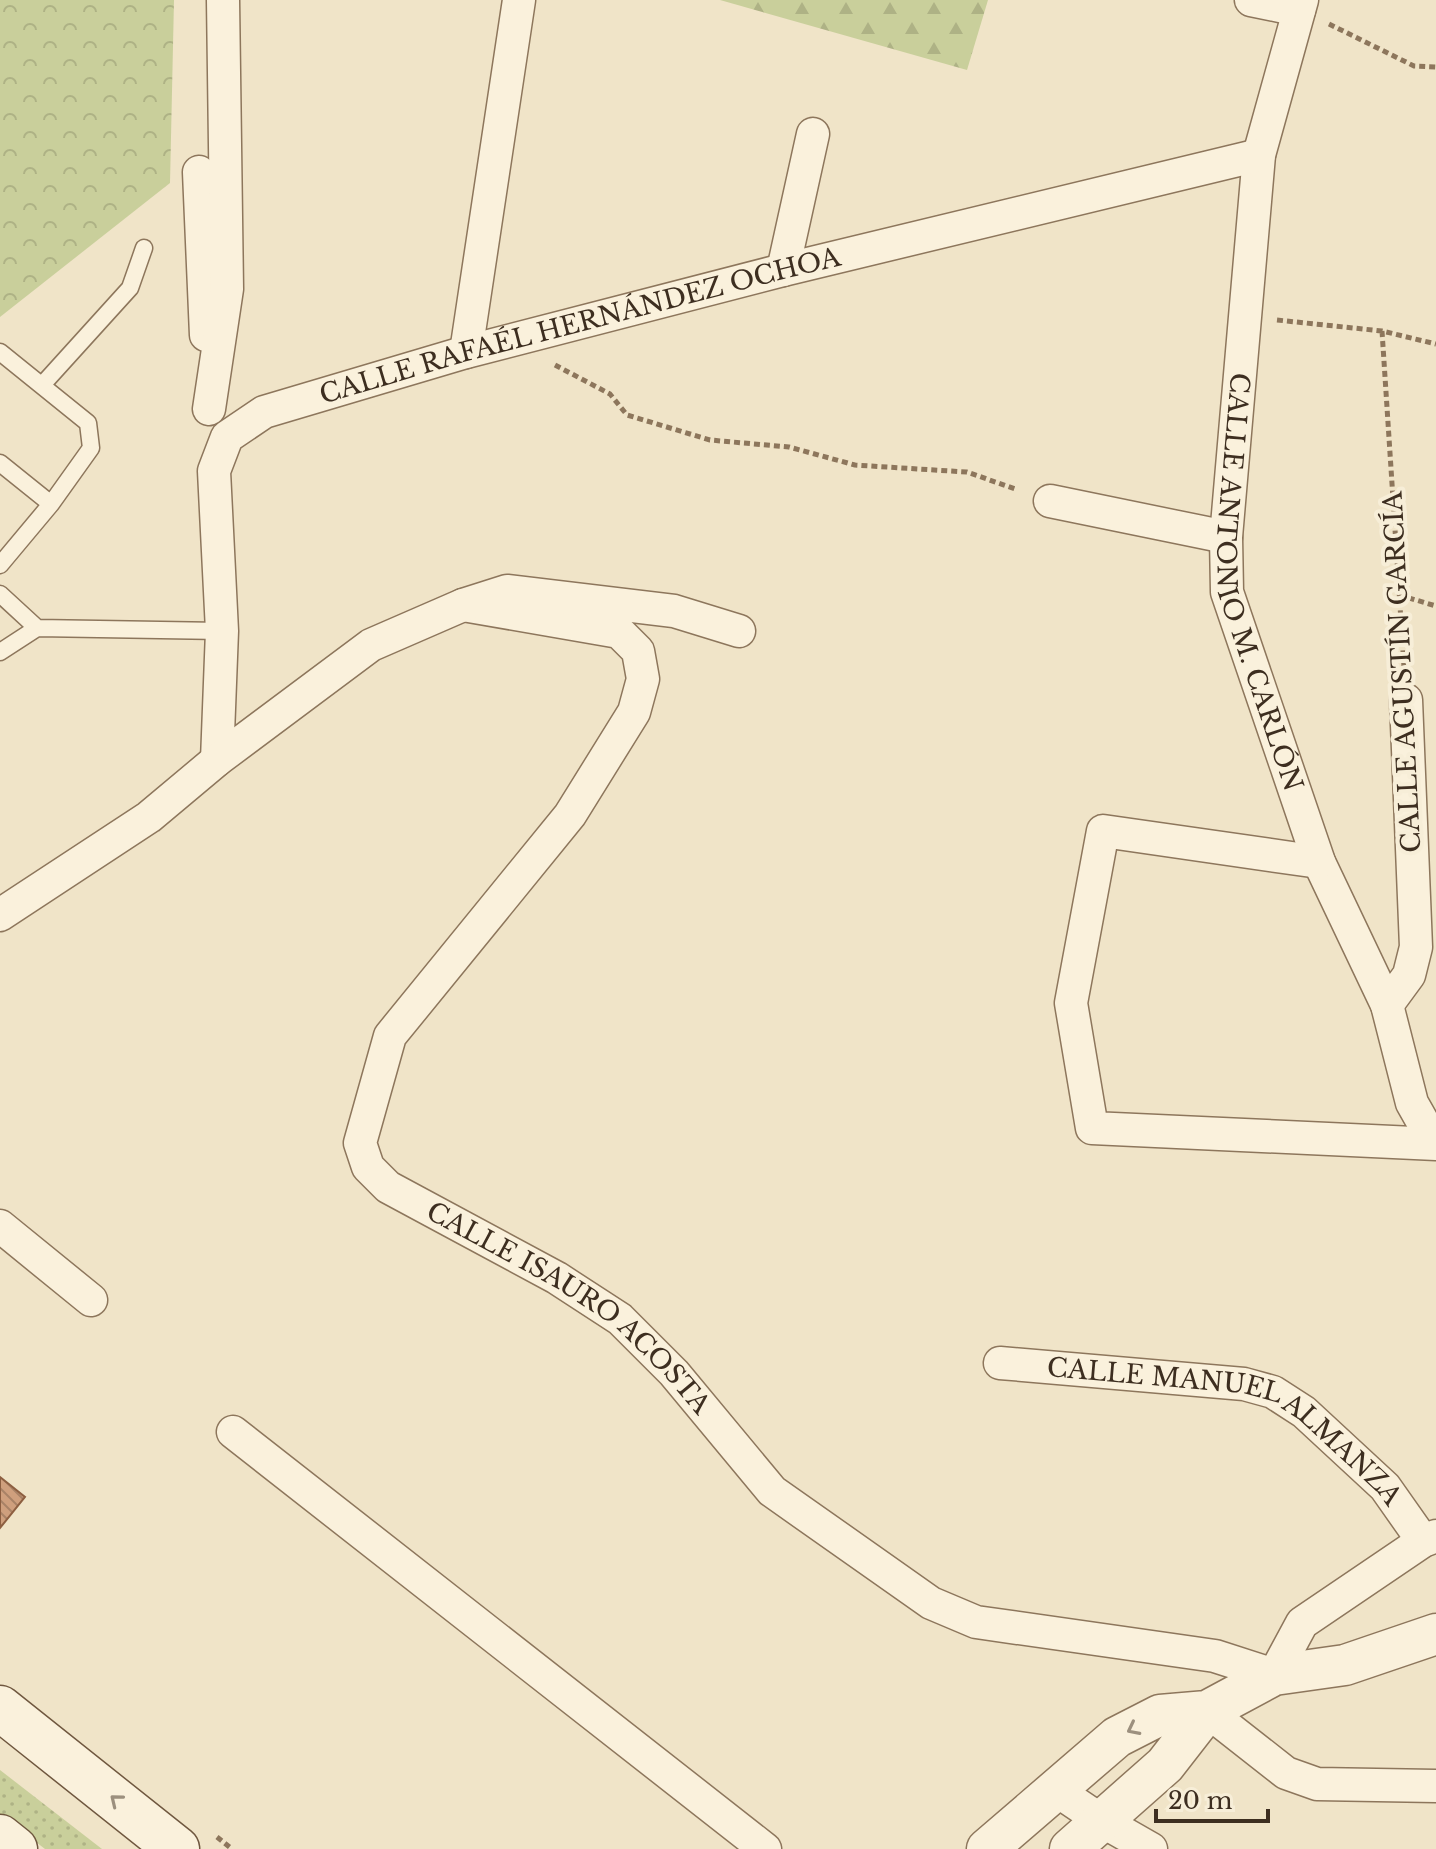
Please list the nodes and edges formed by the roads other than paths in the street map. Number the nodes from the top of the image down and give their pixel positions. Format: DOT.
graph roads {
  1 [pos="223,0"];
  2 [pos="519,0"];
  3 [pos="1251,0"];
  4 [pos="1300,5"];
  5 [pos="813,134"];
  6 [pos="1259,155"];
  7 [pos="199,172"];
  8 [pos="144,248"];
  9 [pos="783,270"];
  10 [pos="0,352"];
  11 [pos="466,352"];
  12 [pos="43,384"];
  13 [pos="209,409"];
  14 [pos="227,437"];
  15 [pos="0,463"];
  16 [pos="1050,501"];
  17 [pos="51,504"];
  18 [pos="1226,537"];
  19 [pos="0,565"];
  20 [pos="0,594"];
  21 [pos="463,605"];
  22 [pos="37,628"];
  23 [pos="222,631"];
  24 [pos="739,631"];
  25 [pos="0,652"];
  26 [pos="1406,700"];
  27 [pos="217,760"];
  28 [pos="1319,862"];
  29 [pos="0,915"];
  30 [pos="1387,1005"];
  31 [pos="1436,1137"];
  32 [pos="1436,1144"];
  33 [pos="0,1226"];
  34 [pos="91,1300"];
  35 [pos="1000,1363"];
  36 [pos="233,1432"];
  37 [pos="1430,1538"];
  38 [pos="1436,1634"];
  39 [pos="1274,1675"];
  40 [pos="0,1708"];
  41 [pos="1207,1711"];
  42 [pos="1436,1786"];
  43 [pos="1056,1790"];
  44 [pos="1102,1821"];
  45 [pos="0,1837"];
  46 [pos="15,1849"];
  47 [pos="177,1849"];
  48 [pos="765,1849"];
  49 [pos="987,1849"];
  50 [pos="1070,1849"];
  51 [pos="1151,1849"];
  1 -- 13 [label="street"];
  2 -- 11 [label="street"];
  3 -- 4 [label="street"];
  4 -- 6 [label="street, CALLE ANTONIO M. CARLÓN"];
  5 -- 9 [label="street"];
  6 -- 9 [label="street, CALLE RAFAÉL HERNÁNDEZ OCHOA"];
  6 -- 18 [label="street, CALLE ANTONIO M. CARLÓN"];
  7 -- 13 [label="street"];
  8 -- 12 [label="lane"];
  9 -- 11 [label="street, CALLE RAFAÉL HERNÁNDEZ OCHOA"];
  10 -- 12 [label="lane"];
  11 -- 14 [label="street, CALLE RAFAÉL HERNÁNDEZ OCHOA"];
  12 -- 17 [label="lane"];
  13 -- 14 [label="street"];
  14 -- 23 [label="street"];
  15 -- 17 [label="lane"];
  16 -- 18 [label="street"];
  17 -- 19 [label="lane"];
  18 -- 28 [label="street, CALLE ANTONIO M. CARLÓN"];
  20 -- 22 [label="lane"];
  21 -- 24 [label="street"];
  21 -- 27 [label="street"];
  21 -- 39 [label="street, CALLE ISAURO ACOSTA"];
  22 -- 23 [label="lane"];
  22 -- 25 [label="lane"];
  23 -- 27 [label="street"];
  26 -- 30 [label="street, CALLE AGUSTÍN GARCÍA"];
  27 -- 29 [label="street"];
  28 -- 30 [label="street, CALLE ANTONIO M. CARLÓN"];
  28 -- 32 [label="street"];
  30 -- 31 [label="street, CALLE ANTONIO M. CARLÓN"];
  33 -- 34 [label="street"];
  35 -- 37 [label="street, CALLE MANUEL ALMANZA"];
  36 -- 48 [label="street"];
  37 -- 39 [label="street"];
  38 -- 39 [label="street"];
  39 -- 41 [label="street"];
  47 -- 40 [label="main road, one-way"];
  41 -- 42 [label="street"];
  41 -- 43 [label="street, one-way"];
  41 -- 44 [label="street"];
  43 -- 44 [label="street"];
  43 -- 49 [label="street"];
  44 -- 50 [label="street"];
  44 -- 51 [label="street"];
  45 -- 46 [label="main road"];
}
